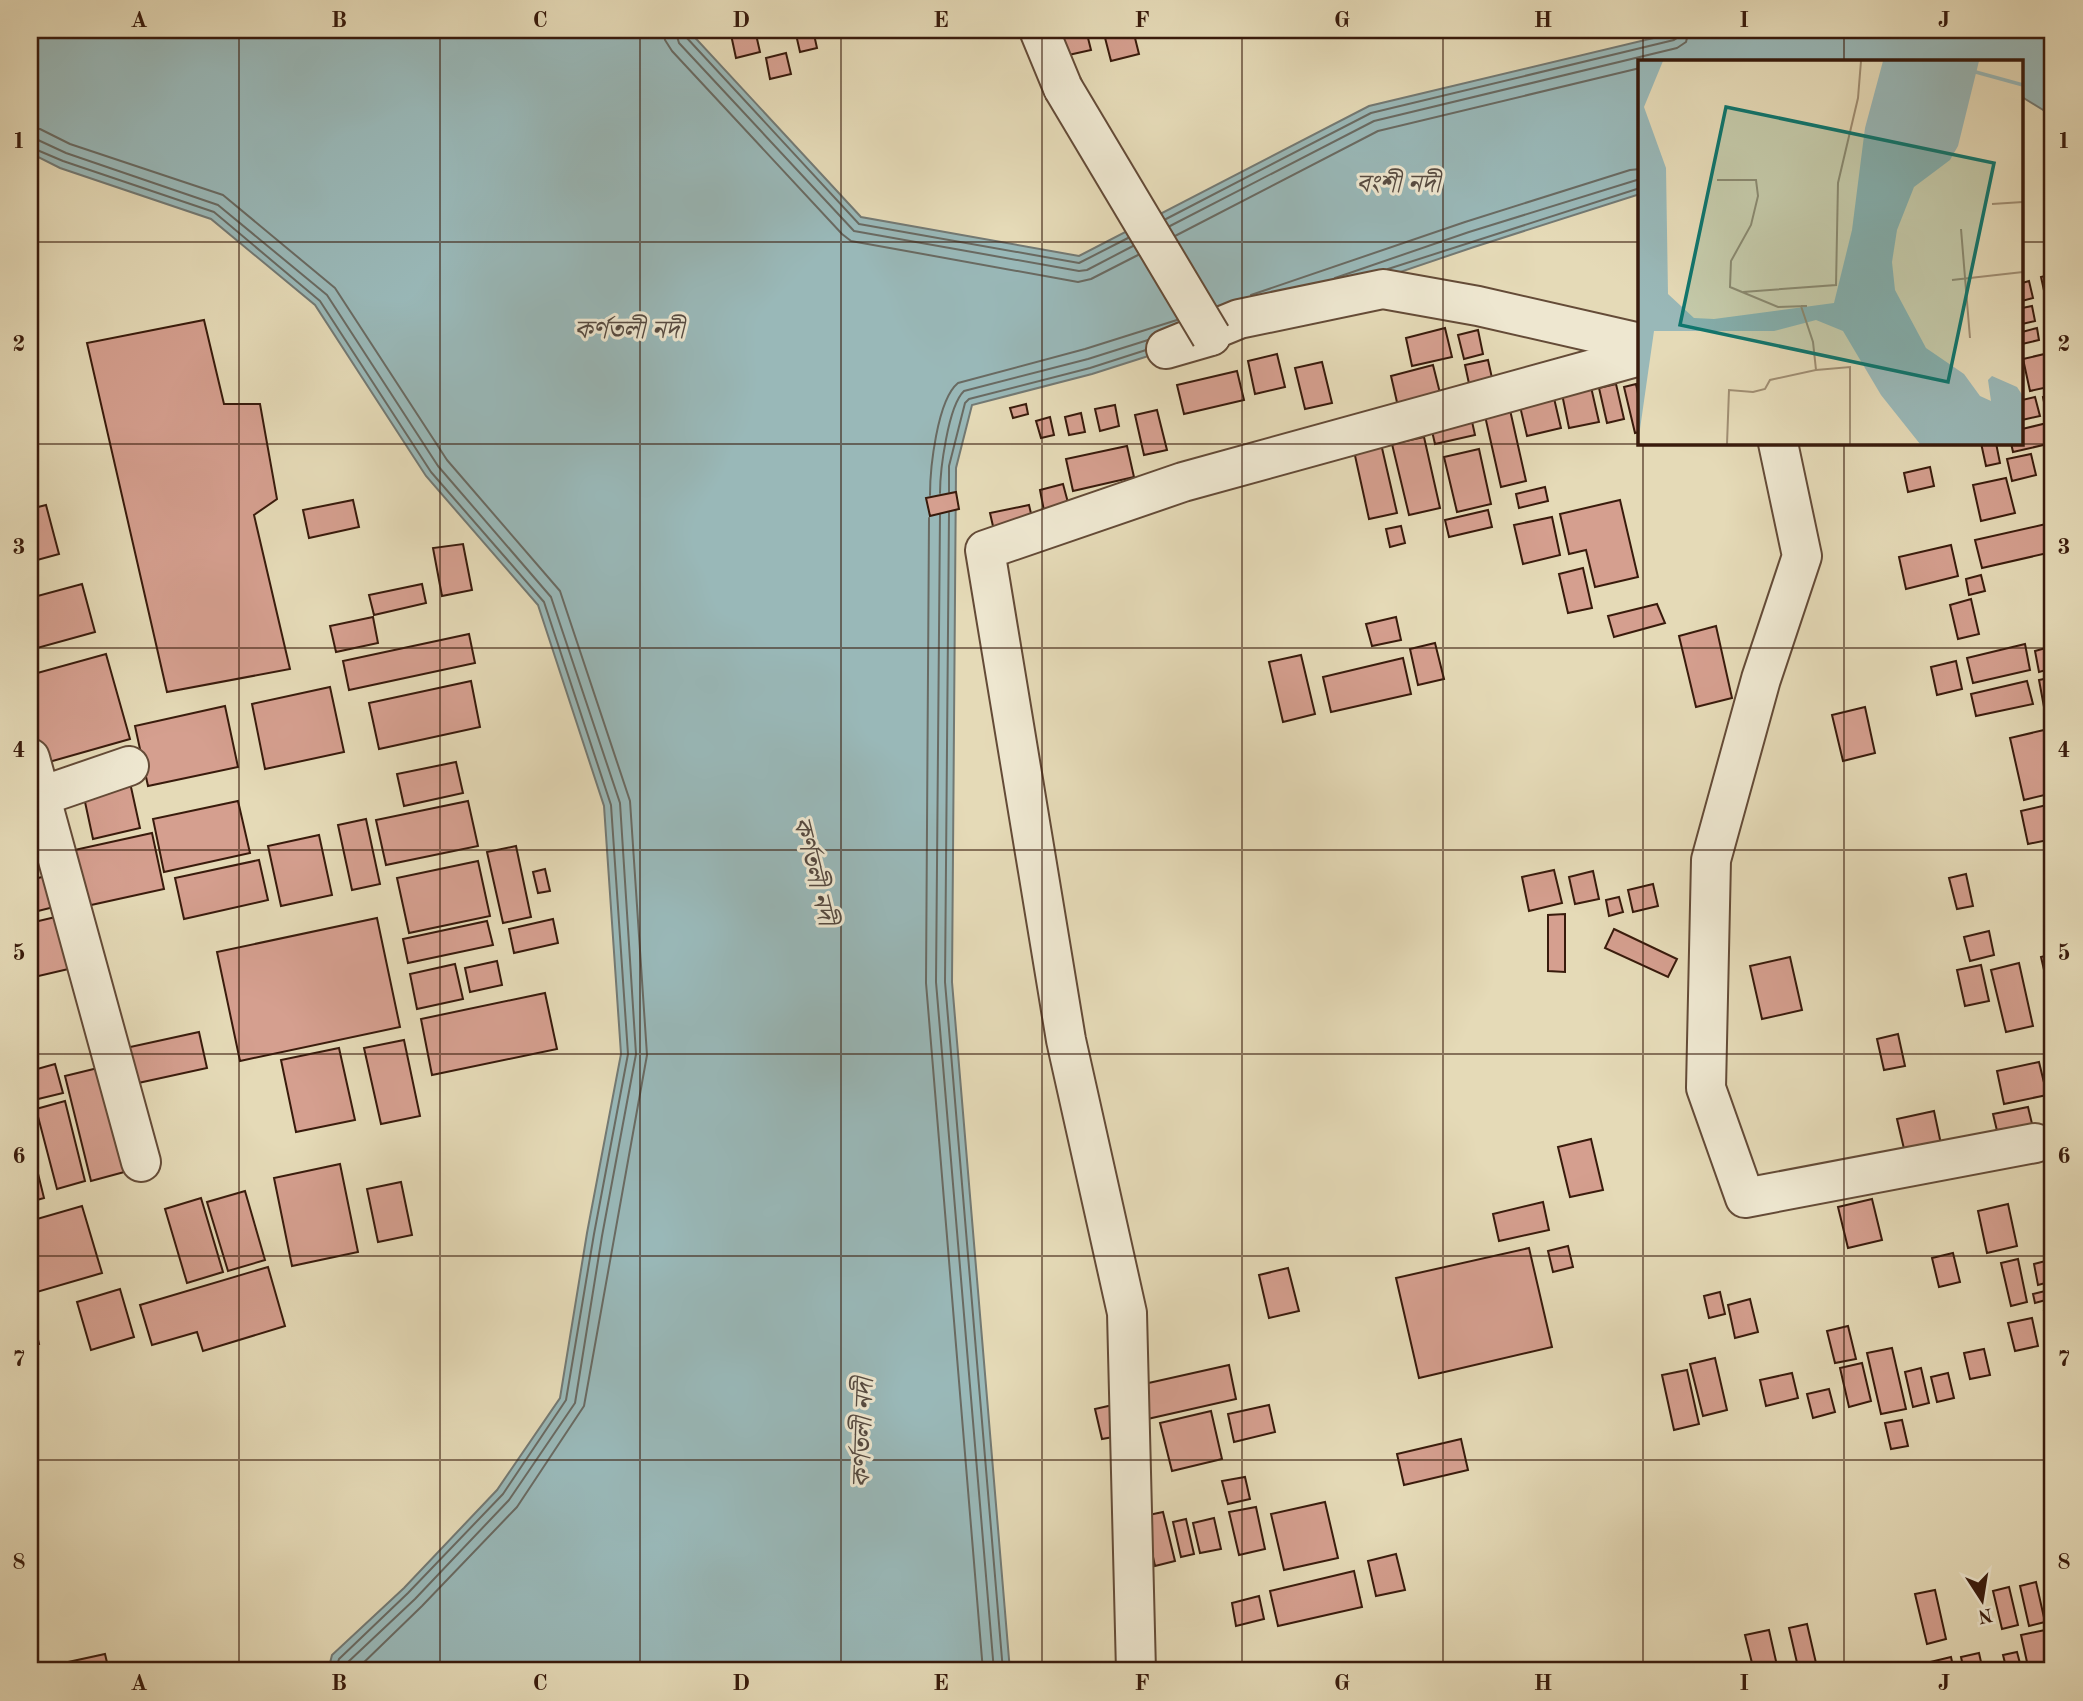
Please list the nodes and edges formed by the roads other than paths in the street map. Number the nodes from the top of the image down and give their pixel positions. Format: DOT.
graph roads {
  1 [pos="1039,30"];
  2 [pos="1208,332"];
  3 [pos="1208,332"];
  4 [pos="1208,332"];
  5 [pos="1208,332"];
  6 [pos="1638,342"];
  7 [pos="1638,357"];
  8 [pos="1777,444"];
  9 [pos="30,758"];
  10 [pos="129,766"];
  11 [pos="36,798"];
  12 [pos="2035,1143"];
  13 [pos="141,1162"];
  14 [pos="1136,1671"];
  1 -- 2 [label="street, bridge"];
  3 -- 4 [label="street, bridge"];
  5 -- 6 [label="street, bridge"];
  7 -- 14 [label="street"];
  8 -- 12 [label="street"];
  9 -- 11 [label="street"];
  10 -- 11 [label="street"];
  11 -- 13 [label="street"];
}
